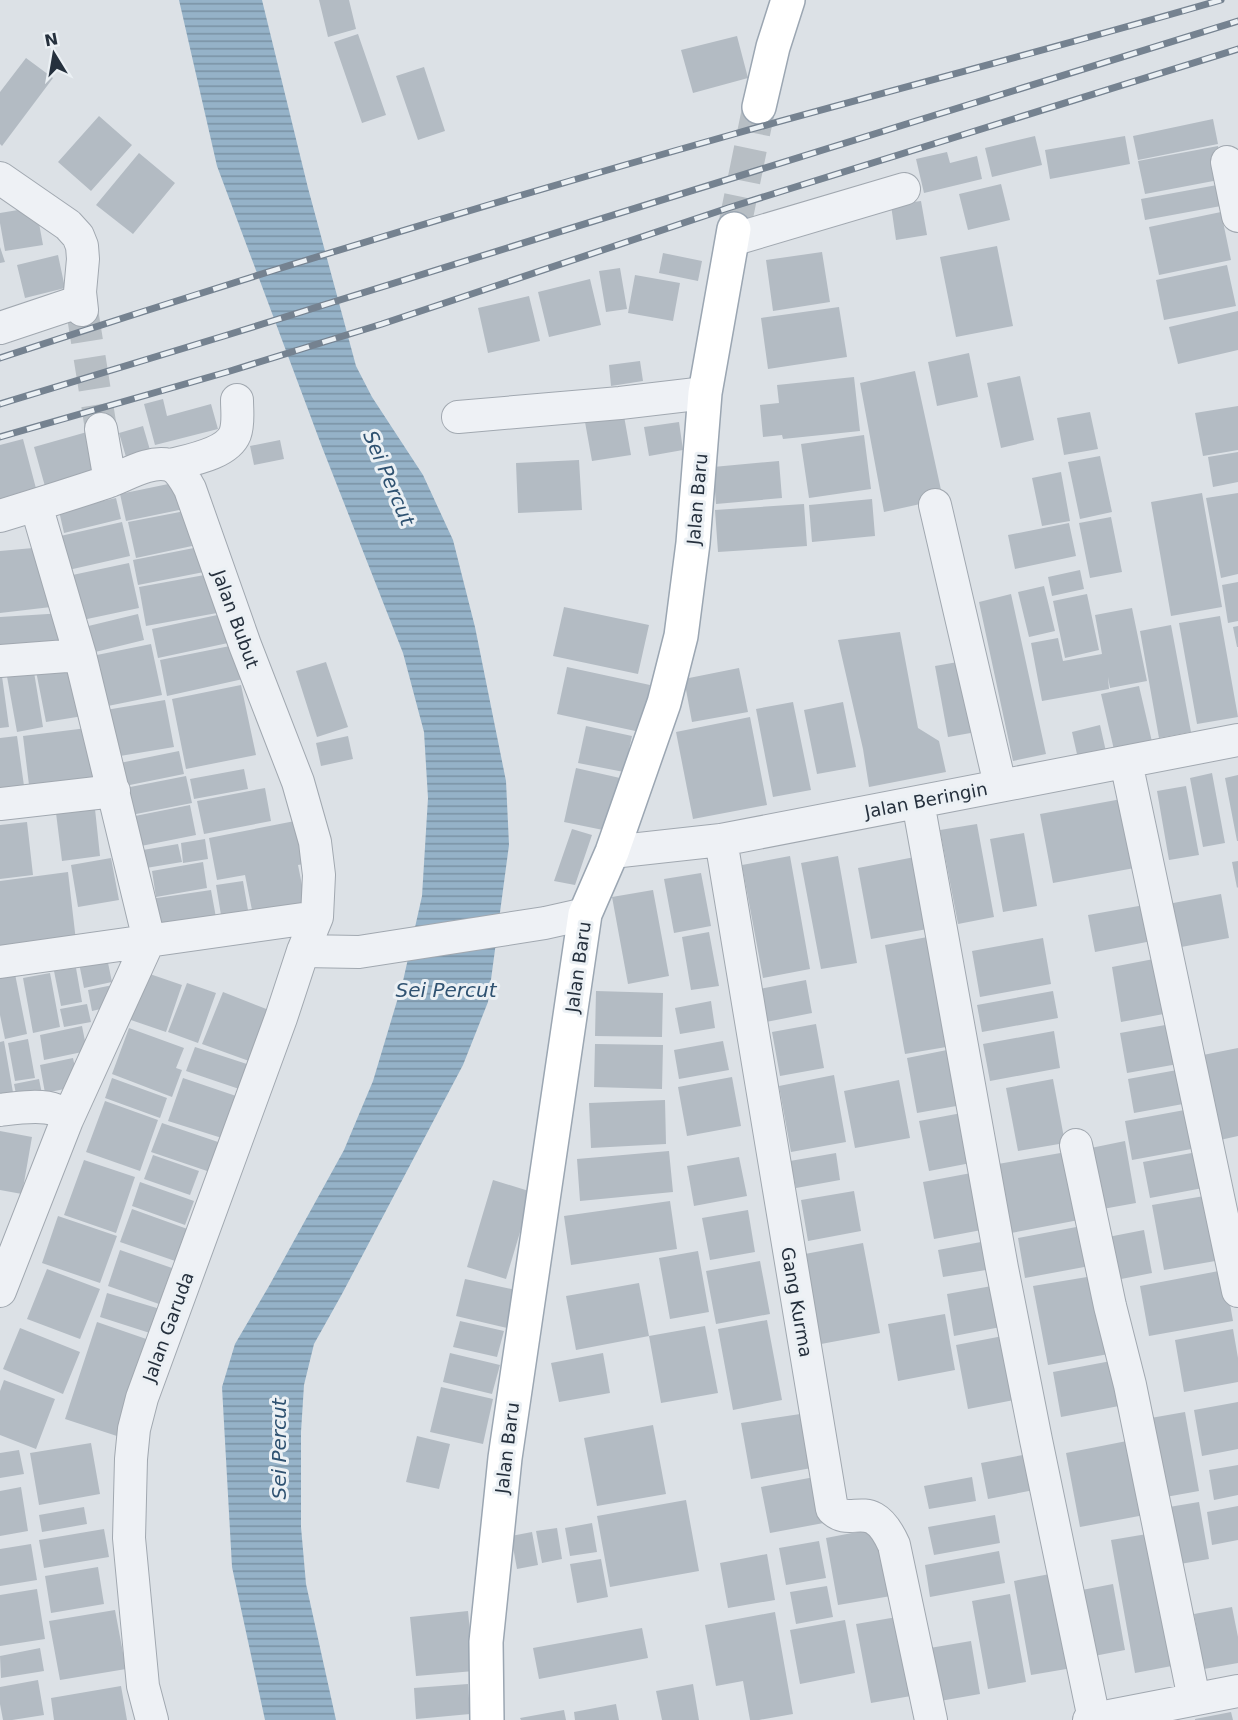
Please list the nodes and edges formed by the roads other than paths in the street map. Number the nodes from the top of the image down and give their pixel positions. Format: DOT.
graph roads {
  1 [pos="788,0"];
  2 [pos="759,107"];
  3 [pos="1227,162"];
  4 [pos="2,181"];
  5 [pos="904,189"];
  6 [pos="1238,216"];
  7 [pos="733,234"];
  8 [pos="0,328"];
  9 [pos="705,393"];
  10 [pos="237,400"];
  11 [pos="458,417"];
  12 [pos="101,429"];
  13 [pos="171,465"];
  14 [pos="110,481"];
  15 [pos="36,505"];
  16 [pos="935,505"];
  17 [pos="0,516"];
  18 [pos="80,655"];
  19 [pos="0,661"];
  20 [pos="1238,740"];
  21 [pos="1126,762"];
  22 [pos="1000,785"];
  23 [pos="114,790"];
  24 [pos="918,802"];
  25 [pos="0,804"];
  26 [pos="721,840"];
  27 [pos="612,852"];
  28 [pos="585,914"];
  29 [pos="317,917"];
  30 [pos="149,940"];
  31 [pos="303,951"];
  32 [pos="0,962"];
  33 [pos="0,1110"];
  34 [pos="67,1120"];
  35 [pos="1076,1145"];
  36 [pos="0,1291"];
  37 [pos="1238,1291"];
  38 [pos="1238,1691"];
  39 [pos="1194,1699"];
  40 [pos="152,1720"];
  41 [pos="488,1720"];
  42 [pos="931,1720"];
  43 [pos="1092,1720"];
  1 -- 2 [label="main road"];
  3 -- 6 [label="street"];
  4 -- 8 [label="street"];
  5 -- 7 [label="street"];
  7 -- 9 [label="main road, Jalan Baru"];
  9 -- 11 [label="street"];
  9 -- 27 [label="main road, Jalan Baru"];
  10 -- 13 [label="street"];
  12 -- 14 [label="street"];
  13 -- 14 [label="street"];
  13 -- 29 [label="street, Jalan Bubut"];
  14 -- 15 [label="street"];
  15 -- 17 [label="street"];
  15 -- 18 [label="street"];
  16 -- 22 [label="street"];
  18 -- 19 [label="street"];
  18 -- 23 [label="street"];
  20 -- 21 [label="street, Jalan Beringin"];
  21 -- 22 [label="street, Jalan Beringin"];
  21 -- 37 [label="street"];
  22 -- 24 [label="street, Jalan Beringin"];
  23 -- 25 [label="street"];
  23 -- 30 [label="street"];
  24 -- 26 [label="street, Jalan Beringin"];
  24 -- 43 [label="street"];
  26 -- 27 [label="street, Jalan Beringin"];
  26 -- 42 [label="street, Gang Kurma"];
  27 -- 28 [label="main road, Jalan Baru"];
  28 -- 31 [label="street"];
  28 -- 41 [label="main road, Jalan Baru"];
  29 -- 30 [label="street"];
  29 -- 31 [label="street, Jalan Bubut"];
  30 -- 32 [label="street"];
  30 -- 34 [label="street"];
  31 -- 40 [label="street, Jalan Garuda"];
  33 -- 34 [label="street"];
  34 -- 36 [label="street"];
  35 -- 39 [label="street"];
  38 -- 39 [label="street"];
  39 -- 43 [label="street"];
}
